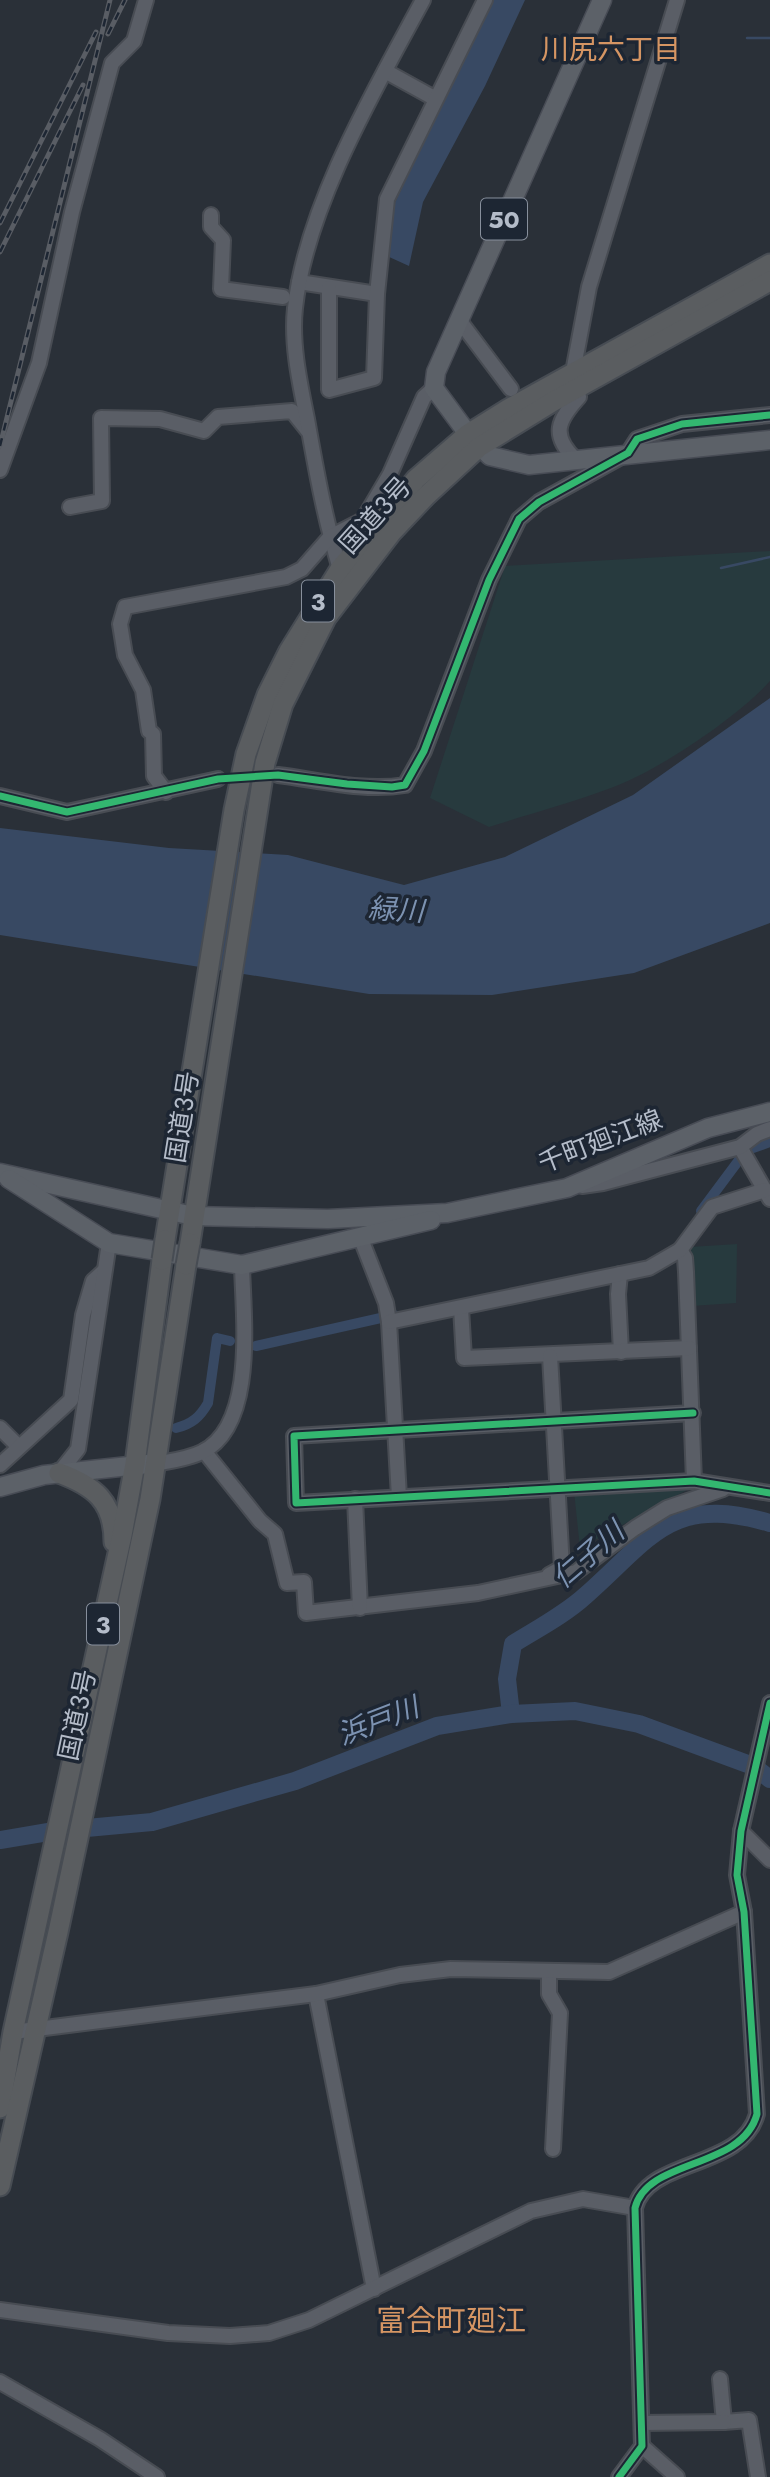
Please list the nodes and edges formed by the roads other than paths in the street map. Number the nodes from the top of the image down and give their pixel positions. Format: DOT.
graph roads {
  1 [pos="146,0"];
  2 [pos="422,0"];
  3 [pos="485,0"];
  4 [pos="602,0"];
  5 [pos="677,0"];
  6 [pos="385,71"];
  7 [pos="434,98"];
  8 [pos="211,215"];
  9 [pos="770,264"];
  10 [pos="770,281"];
  11 [pos="299,282"];
  12 [pos="329,288"];
  13 [pos="377,294"];
  14 [pos="283,297"];
  15 [pos="459,320"];
  16 [pos="576,380"];
  17 [pos="435,388"];
  18 [pos="511,389"];
  19 [pos="770,415"];
  20 [pos="309,432"];
  21 [pos="474,440"];
  22 [pos="770,440"];
  23 [pos="628,453"];
  24 [pos="576,460"];
  25 [pos="0,470"];
  26 [pos="70,507"];
  27 [pos="330,537"];
  28 [pos="340,569"];
  29 [pos="278,775"];
  30 [pos="218,779"];
  31 [pos="166,792"];
  32 [pos="0,796"];
  33 [pos="770,1112"];
  34 [pos="770,1129"];
  35 [pos="740,1147"];
  36 [pos="2,1174"];
  37 [pos="566,1188"];
  38 [pos="768,1194"];
  39 [pos="170,1205"];
  40 [pos="194,1210"];
  41 [pos="447,1213"];
  42 [pos="360,1239"];
  43 [pos="109,1243"];
  44 [pos="680,1250"];
  45 [pos="242,1265"];
  46 [pos="104,1271"];
  47 [pos="621,1274"];
  48 [pos="461,1308"];
  49 [pos="390,1322"];
  50 [pos="689,1348"];
  51 [pos="621,1352"];
  52 [pos="550,1356"];
  53 [pos="692,1413"];
  54 [pos="554,1419"];
  55 [pos="0,1428"];
  56 [pos="395,1430"];
  57 [pos="19,1446"];
  58 [pos="204,1451"];
  59 [pos="135,1464"];
  60 [pos="155,1464"];
  61 [pos="0,1465"];
  62 [pos="59,1473"];
  63 [pos="694,1481"];
  64 [pos="0,1487"];
  65 [pos="725,1488"];
  66 [pos="557,1489"];
  67 [pos="770,1493"];
  68 [pos="399,1497"];
  69 [pos="355,1499"];
  70 [pos="113,1574"];
  71 [pos="543,1578"];
  72 [pos="360,1608"];
  73 [pos="770,1703"];
  74 [pos="741,1831"];
  75 [pos="770,1860"];
  76 [pos="744,1912"];
  77 [pos="549,1971"];
  78 [pos="316,1994"];
  79 [pos="34,2031"];
  80 [pos="13,2032"];
  81 [pos="0,2108"];
  82 [pos="553,2149"];
  83 [pos="0,2186"];
  84 [pos="635,2208"];
  85 [pos="374,2289"];
  86 [pos="0,2310"];
  87 [pos="720,2379"];
  88 [pos="0,2382"];
  89 [pos="724,2422"];
  90 [pos="642,2423"];
  91 [pos="642,2446"];
  92 [pos="157,2477"];
  93 [pos="619,2477"];
  94 [pos="677,2477"];
  95 [pos="758,2477"];
  1 -- 25 [label="street"];
  2 -- 6 [label="street"];
  3 -- 7 [label="street"];
  4 -- 15 [label="main road, 50"];
  5 -- 16 [label="street"];
  6 -- 7 [label="street"];
  6 -- 11 [label="street"];
  7 -- 13 [label="street"];
  8 -- 14 [label="street"];
  9 -- 16 [label="highway, 国道3号 / 3"];
  10 -- 16 [label="highway, 国道3号 / 3"];
  11 -- 12 [label="street"];
  11 -- 20 [label="street"];
  12 -- 13 [label="street"];
  12 -- 13 [label="street"];
  15 -- 17 [label="main road, 50"];
  15 -- 18 [label="street"];
  16 -- 21 [label="highway, 国道3号 / 3"];
  16 -- 24 [label="street"];
  17 -- 21 [label="main road"];
  17 -- 27 [label="street"];
  19 -- 23 [label="street"];
  20 -- 26 [label="street"];
  20 -- 27 [label="street"];
  21 -- 24 [label="main road"];
  21 -- 28 [label="highway, 国道3号 / 3"];
  21 -- 40 [label="highway, 国道3号 / 3"];
  22 -- 23 [label="main road"];
  23 -- 24 [label="main road"];
  23 -- 29 [label="street"];
  27 -- 28 [label="street"];
  27 -- 31 [label="street"];
  28 -- 39 [label="highway, 国道3号 / 3"];
  30 -- 31 [label="street"];
  31 -- 32 [label="street"];
  33 -- 37 [label="main road, 千町廻江線"];
  34 -- 35 [label="street"];
  35 -- 37 [label="street"];
  35 -- 38 [label="street"];
  36 -- 39 [label="main road, 千町廻江線"];
  36 -- 43 [label="main road"];
  37 -- 41 [label="main road, 千町廻江線"];
  38 -- 44 [label="street"];
  39 -- 40 [label="main road, 千町廻江線"];
  39 -- 59 [label="highway, 国道3号 / 3, bridge"];
  40 -- 41 [label="main road, 千町廻江線"];
  40 -- 60 [label="highway, 国道3号 / 3, bridge"];
  41 -- 42 [label="main road, 千町廻江線"];
  42 -- 45 [label="main road, 千町廻江線"];
  42 -- 49 [label="street"];
  43 -- 45 [label="main road"];
  43 -- 46 [label="street"];
  44 -- 47 [label="street"];
  44 -- 50 [label="street"];
  45 -- 58 [label="street"];
  46 -- 57 [label="street"];
  46 -- 62 [label="street"];
  47 -- 48 [label="street"];
  47 -- 51 [label="street"];
  48 -- 49 [label="street"];
  48 -- 52 [label="street"];
  49 -- 56 [label="street"];
  50 -- 51 [label="street"];
  50 -- 53 [label="street"];
  51 -- 52 [label="street"];
  52 -- 54 [label="street"];
  53 -- 54 [label="street"];
  53 -- 63 [label="street"];
  54 -- 56 [label="street"];
  54 -- 66 [label="street"];
  55 -- 57 [label="street"];
  56 -- 68 [label="street"];
  56 -- 69 [label="street"];
  57 -- 61 [label="street"];
  58 -- 60 [label="street"];
  58 -- 72 [label="street"];
  59 -- 60 [label="main road"];
  59 -- 62 [label="main road"];
  59 -- 70 [label="highway, 国道3号 / 3"];
  60 -- 79 [label="highway, 国道3号 / 3"];
  62 -- 64 [label="main road"];
  62 -- 70 [label="highway"];
  63 -- 65 [label="street"];
  63 -- 66 [label="street"];
  65 -- 67 [label="street"];
  65 -- 71 [label="street"];
  66 -- 68 [label="street"];
  66 -- 71 [label="street"];
  68 -- 69 [label="street"];
  69 -- 72 [label="street"];
  70 -- 80 [label="highway, 国道3号 / 3"];
  71 -- 72 [label="street"];
  73 -- 74 [label="street"];
  74 -- 75 [label="street"];
  74 -- 76 [label="street"];
  76 -- 77 [label="street"];
  76 -- 84 [label="street"];
  77 -- 78 [label="street"];
  77 -- 82 [label="street"];
  78 -- 79 [label="street"];
  78 -- 85 [label="street"];
  79 -- 80 [label="street"];
  79 -- 83 [label="highway, 国道3号 / 3"];
  80 -- 81 [label="highway, 国道3号 / 3"];
  84 -- 85 [label="street"];
  84 -- 90 [label="street"];
  85 -- 86 [label="street"];
  87 -- 89 [label="street"];
  88 -- 92 [label="street"];
  89 -- 90 [label="street"];
  89 -- 95 [label="street"];
  90 -- 91 [label="street"];
  91 -- 93 [label="street"];
  91 -- 94 [label="street"];
}
